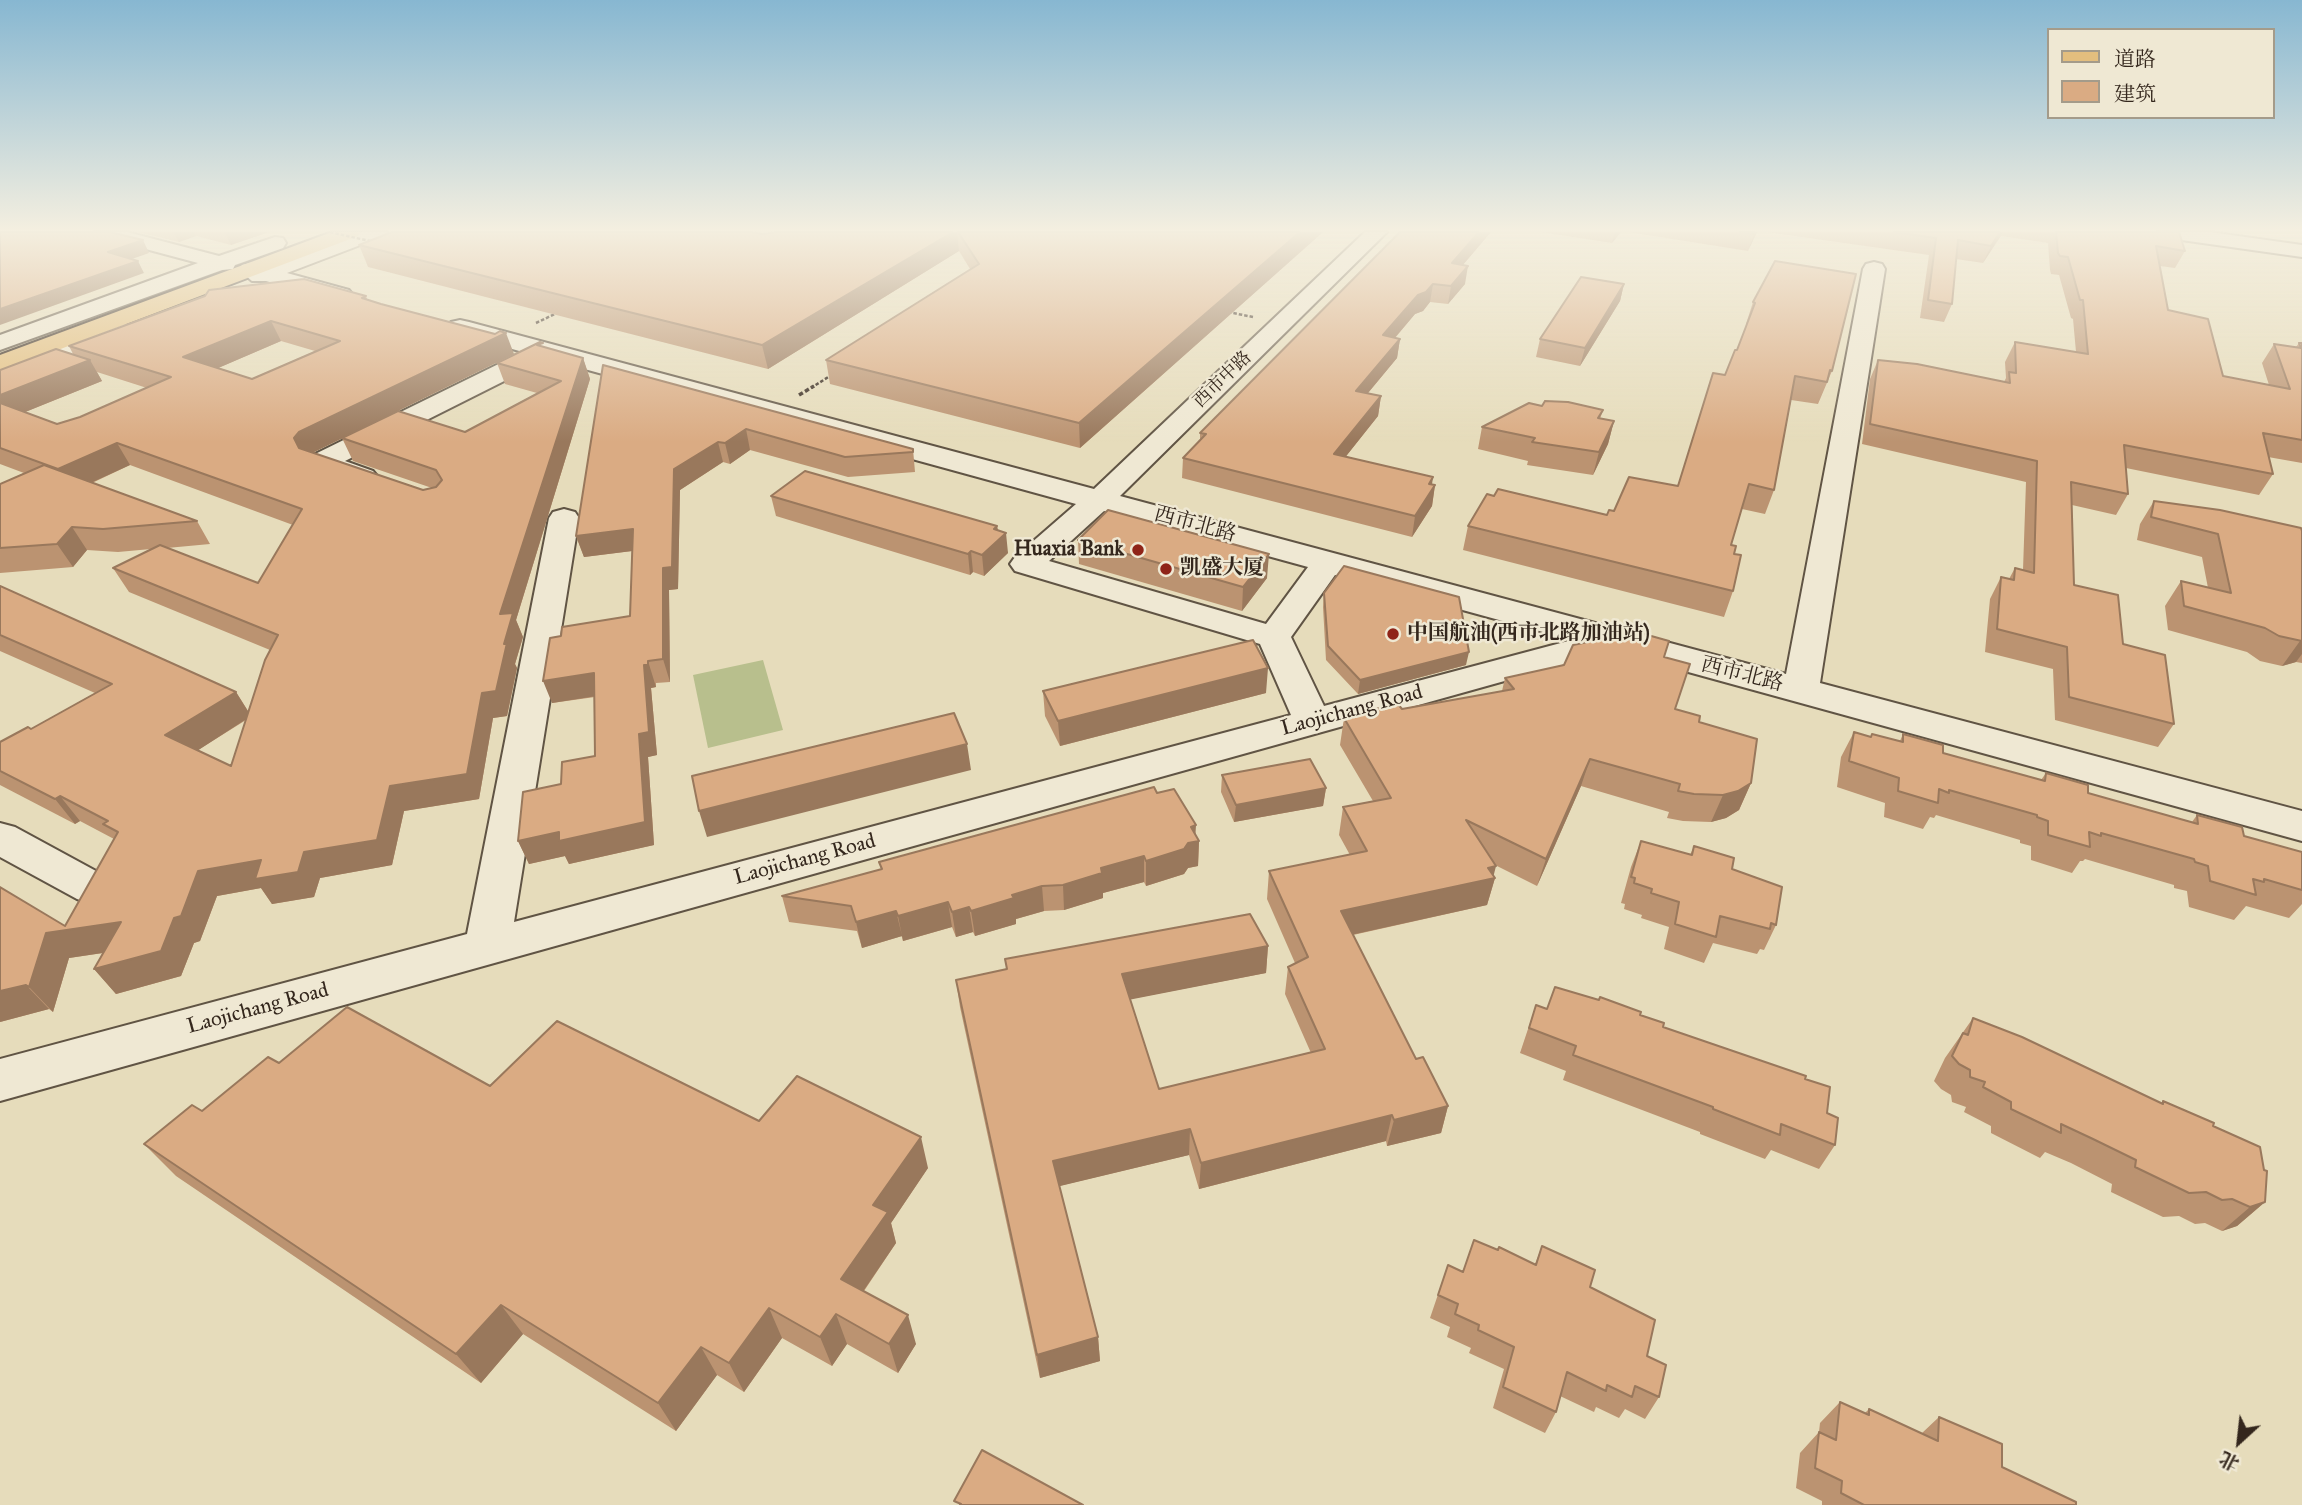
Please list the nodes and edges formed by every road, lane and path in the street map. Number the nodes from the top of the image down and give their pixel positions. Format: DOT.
graph roads {
  1 [pos="132,302"];
  2 [pos="147,302"];
  3 [pos="156,302"];
  4 [pos="165,302"];
  5 [pos="1304,302"];
  6 [pos="1868,302"];
  7 [pos="565,309"];
  8 [pos="1229,312"];
  9 [pos="437,321"];
  10 [pos="1282,323"];
  11 [pos="503,339"];
  12 [pos="0,343"];
  13 [pos="545,350"];
  14 [pos="0,355"];
  15 [pos="0,364"];
  16 [pos="843,367"];
  17 [pos="0,375"];
  18 [pos="775,411"];
  19 [pos="384,484"];
  20 [pos="1100,499"];
  21 [pos="564,518"];
  22 [pos="1328,562"];
  23 [pos="1274,637"];
  24 [pos="1610,640"];
  25 [pos="1801,690"];
  26 [pos="1312,722"];
  27 [pos="2302,826"];
  28 [pos="0,838"];
  29 [pos="92,888"];
  30 [pos="487,947"];
  31 [pos="0,1080"];
  1 -- 12 [label="street"];
  2 -- 14 [label="main road"];
  3 -- 15 [label="main road"];
  4 -- 17 [label="street"];
  5 -- 10 [label="street, 西市中路"];
  6 -- 25 [label="street"];
  7 -- 11 [label="path"];
  8 -- 10 [label="path"];
  9 -- 11 [label="street, 西市北路"];
  10 -- 20 [label="street, 西市中路"];
  11 -- 13 [label="street, 西市北路"];
  13 -- 18 [label="street, 西市北路"];
  13 -- 19 [label="street"];
  16 -- 18 [label="path"];
  18 -- 20 [label="street, 西市北路"];
  20 -- 22 [label="street, 西市北路"];
  20 -- 23 [label="street, 西市中路"];
  21 -- 30 [label="street"];
  22 -- 23 [label="street"];
  22 -- 24 [label="street, 西市北路"];
  23 -- 26 [label="street"];
  24 -- 25 [label="street, 西市北路"];
  24 -- 26 [label="street, Laojichang Road"];
  25 -- 27 [label="street, 西市北路"];
  26 -- 30 [label="street, Laojichang Road"];
  28 -- 29 [label="street"];
  30 -- 31 [label="street, Laojichang Road"];
}
